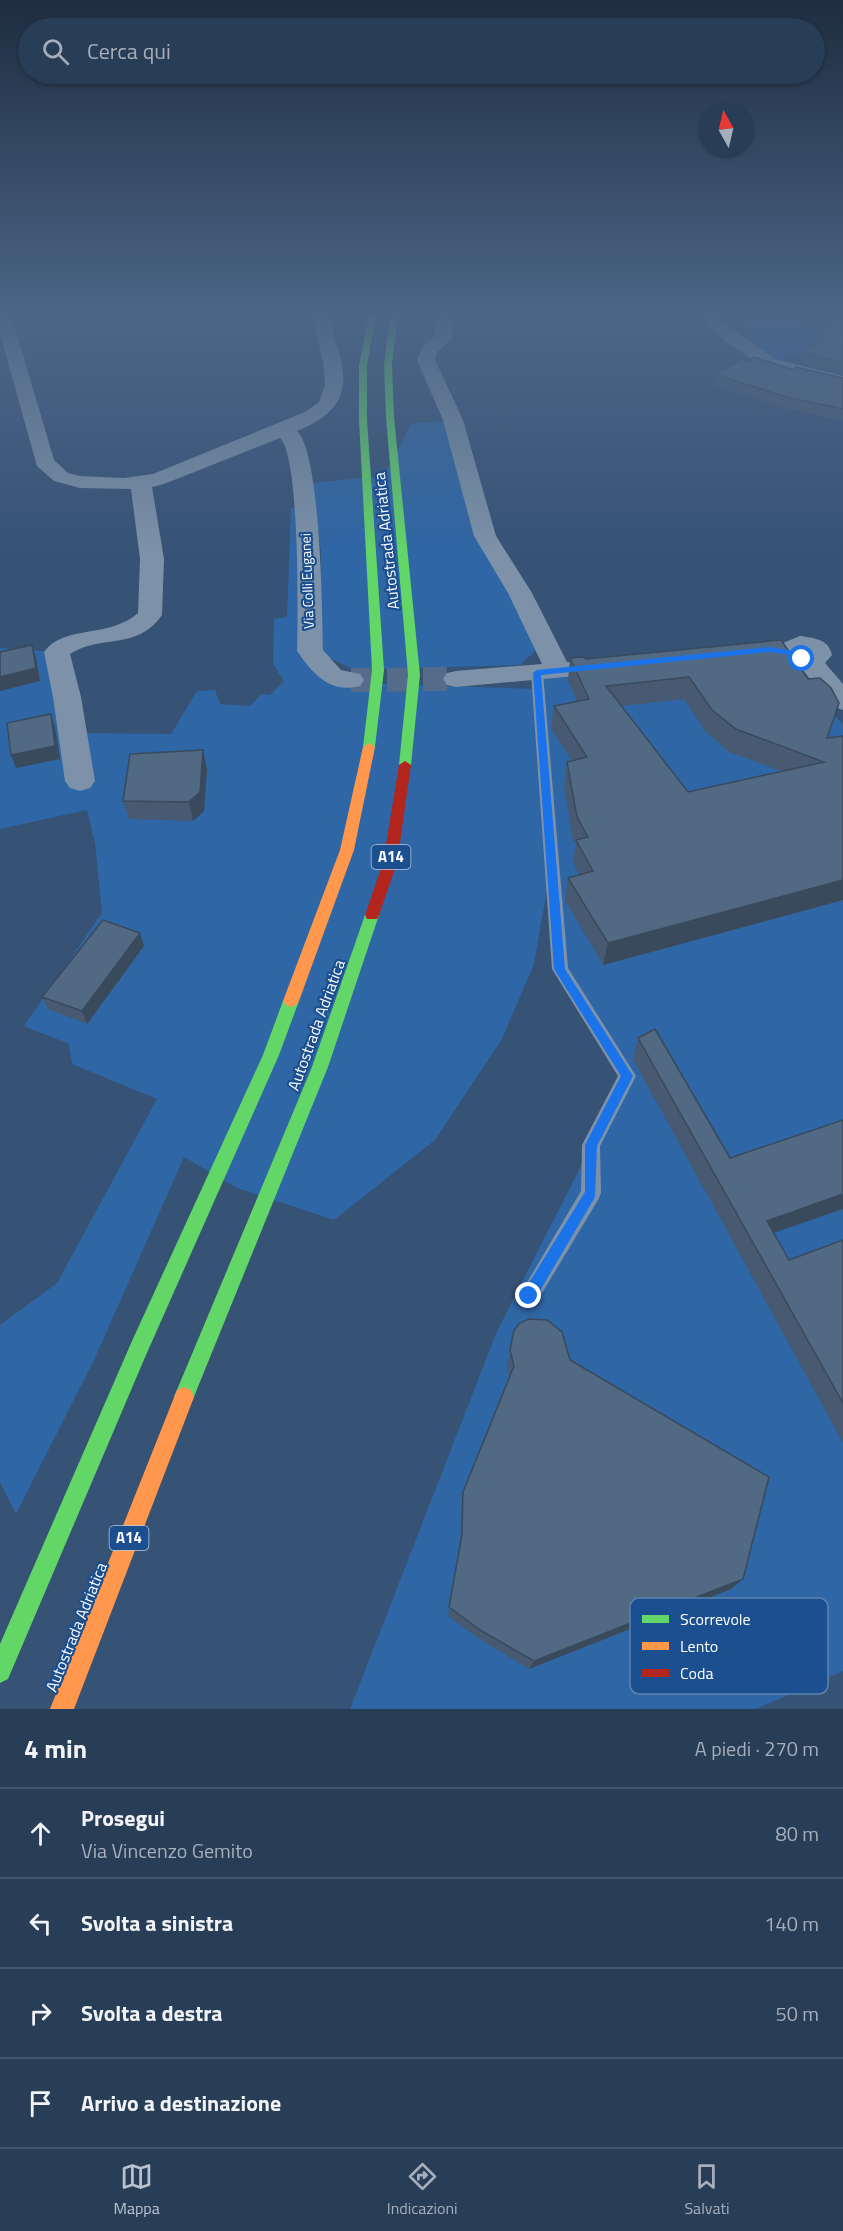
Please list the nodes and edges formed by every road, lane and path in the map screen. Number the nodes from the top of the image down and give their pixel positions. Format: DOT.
graph roads {
  1 [pos="25,394"];
  2 [pos="334,394"];
  3 [pos="363,394"];
  4 [pos="389,394"];
  5 [pos="441,394"];
  6 [pos="282,430"];
  7 [pos="141,482"];
  8 [pos="806,651"];
  9 [pos="603,667"];
  10 [pos="548,672"];
  11 [pos="456,679"];
  12 [pos="351,680"];
  13 [pos="843,701"];
  14 [pos="80,782"];
  15 [pos="529,1296"];
  16 [pos="0,1671"];
  17 [pos="62,1709"];
  1 -- 7 [label="street"];
  2 -- 6 [label="street"];
  3 -- 16 [label="highway, Autostrada Adriatica / A14"];
  4 -- 17 [label="highway, Autostrada Adriatica / A14"];
  5 -- 10 [label="street"];
  6 -- 7 [label="street"];
  6 -- 12 [label="street, Via Colli Euganei"];
  7 -- 14 [label="street"];
  8 -- 13 [label="street"];
  9 -- 10 [label="street"];
  10 -- 11 [label="street"];
  10 -- 15 [label="lane"];
}
